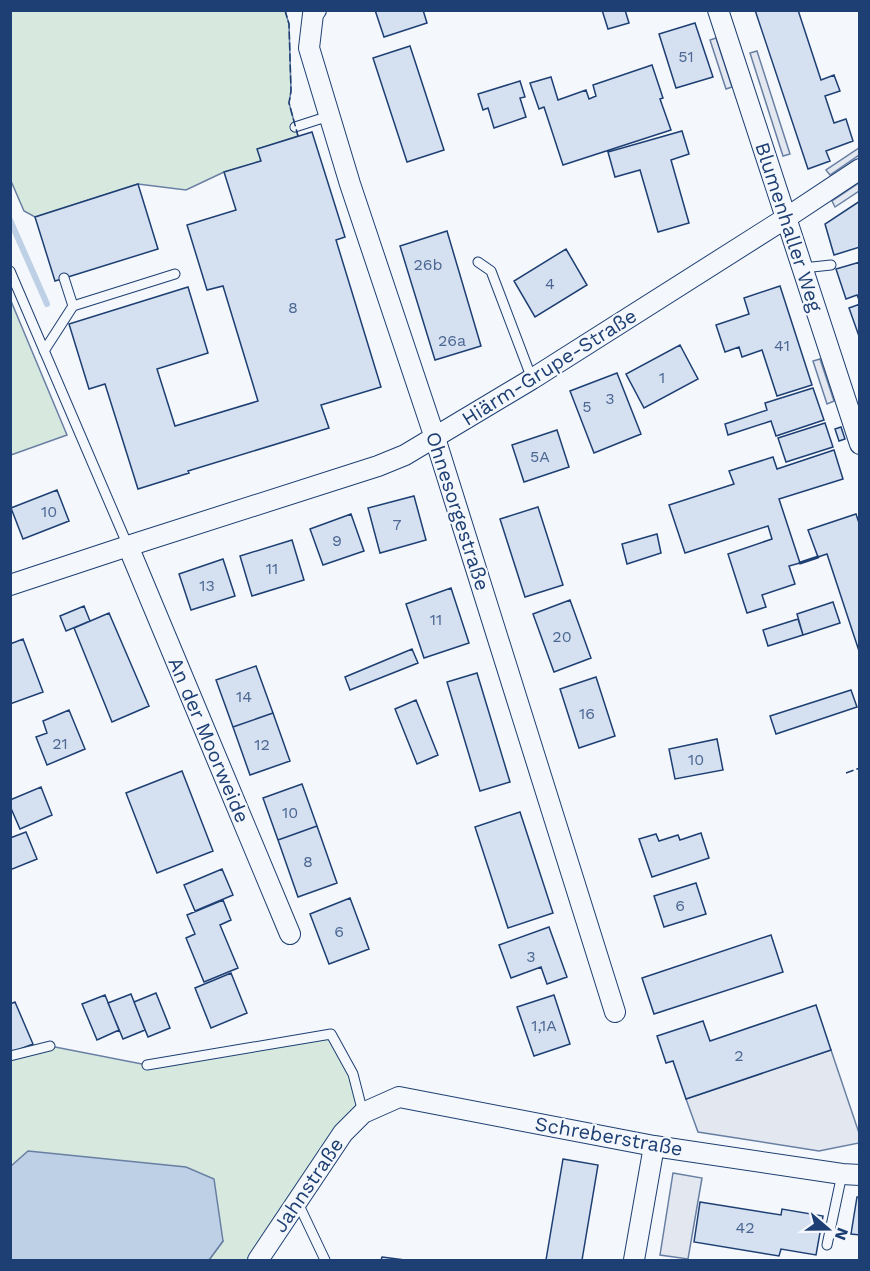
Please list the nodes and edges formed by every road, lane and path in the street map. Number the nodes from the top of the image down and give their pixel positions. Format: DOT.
graph roads {
  1 [pos="316,10"];
  2 [pos="718,10"];
  3 [pos="329,116"];
  4 [pos="295,127"];
  5 [pos="860,170"];
  6 [pos="786,218"];
  7 [pos="478,262"];
  8 [pos="831,265"];
  9 [pos="803,268"];
  10 [pos="10,271"];
  11 [pos="176,274"];
  12 [pos="64,278"];
  13 [pos="73,306"];
  14 [pos="44,351"];
  15 [pos="532,379"];
  16 [pos="435,438"];
  17 [pos="860,444"];
  18 [pos="128,546"];
  19 [pos="10,585"];
  20 [pos="290,934"];
  21 [pos="615,1012"];
  22 [pos="50,1046"];
  23 [pos="10,1056"];
  24 [pos="147,1065"];
  25 [pos="363,1113"];
  26 [pos="654,1146"];
  27 [pos="851,1174"];
  28 [pos="297,1202"];
  29 [pos="827,1245"];
  30 [pos="258,1260"];
  31 [pos="325,1260"];
  32 [pos="634,1260"];
  1 -- 3 [label="street, Ohnesorgestraße"];
  2 -- 6 [label="street, Blumenhaller Weg"];
  3 -- 4 [label="lane"];
  3 -- 16 [label="street, Ohnesorgestraße"];
  5 -- 6 [label="street, Hiärm-Grupe-Straße"];
  6 -- 9 [label="street, Blumenhaller Weg"];
  6 -- 15 [label="street, Hiärm-Grupe-Straße"];
  7 -- 15 [label="lane"];
  8 -- 9 [label="lane"];
  9 -- 17 [label="street, Blumenhaller Weg"];
  10 -- 14 [label="lane"];
  11 -- 13 [label="lane"];
  12 -- 13 [label="lane"];
  13 -- 14 [label="lane"];
  14 -- 18 [label="lane"];
  15 -- 16 [label="street, Hiärm-Grupe-Straße"];
  16 -- 18 [label="street, Hiärm-Grupe-Straße"];
  16 -- 21 [label="street, Ohnesorgestraße"];
  18 -- 19 [label="street, Hiärm-Grupe-Straße"];
  18 -- 20 [label="street, An der Moorweide"];
  22 -- 23 [label="lane"];
  24 -- 25 [label="lane"];
  25 -- 26 [label="street, Schreberstraße"];
  25 -- 28 [label="street, Jahnstraße"];
  26 -- 27 [label="street, Schreberstraße"];
  26 -- 32 [label="street"];
  27 -- 29 [label="lane"];
  28 -- 30 [label="street, Jahnstraße"];
  28 -- 31 [label="lane"];
}
